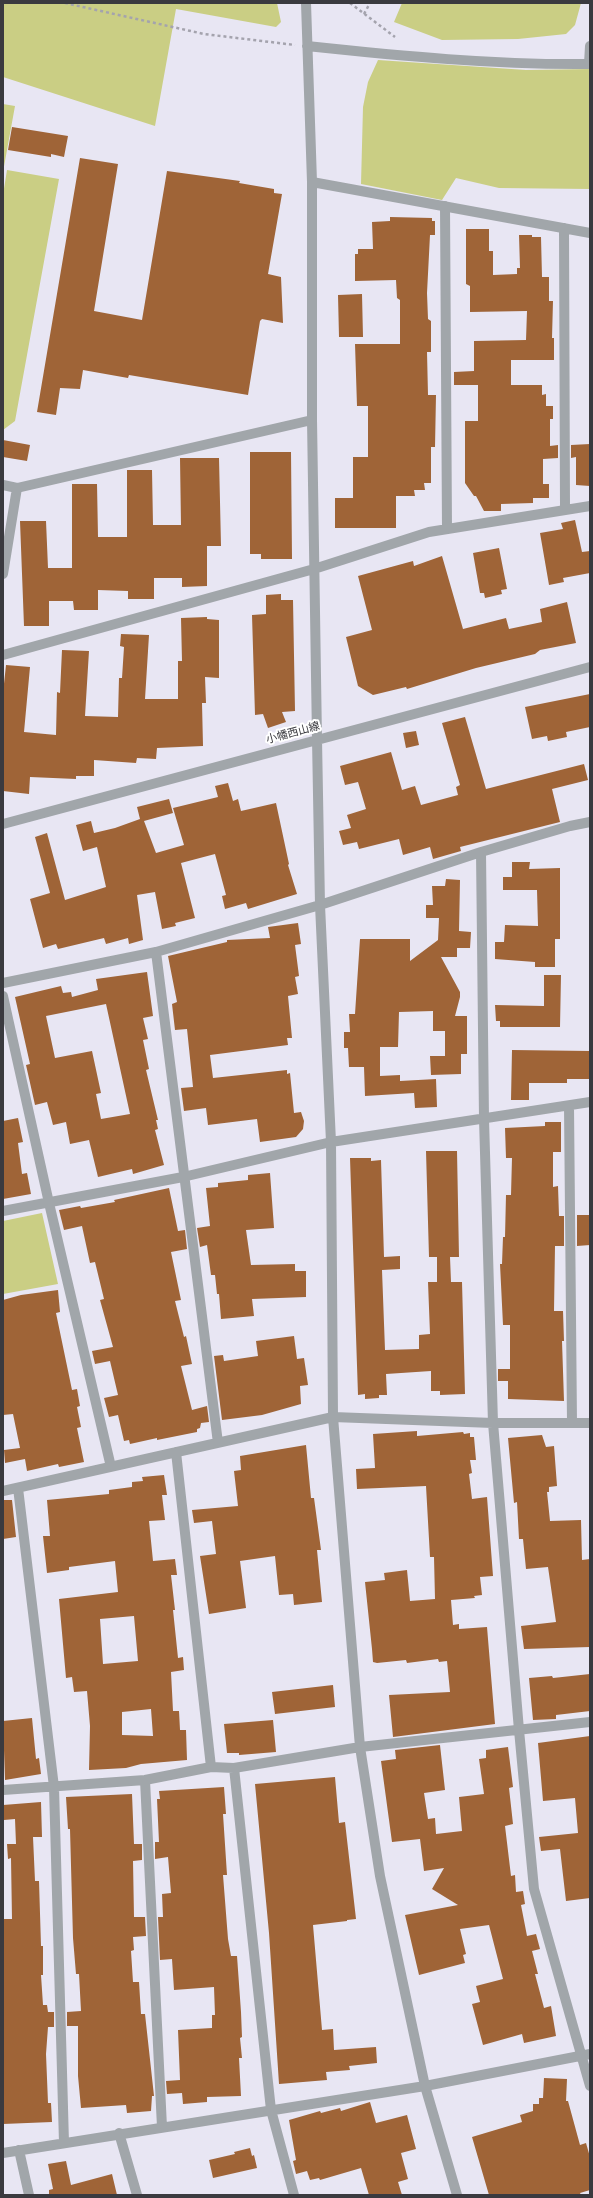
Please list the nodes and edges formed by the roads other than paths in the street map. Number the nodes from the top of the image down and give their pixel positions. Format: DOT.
graph roads {
  1 [pos="306,3"];
  2 [pos="307,46"];
  3 [pos="590,46"];
  4 [pos="589,64"];
  5 [pos="312,182"];
  6 [pos="445,206"];
  7 [pos="564,228"];
  8 [pos="590,233"];
  9 [pos="312,420"];
  10 [pos="3,485"];
  11 [pos="17,488"];
  12 [pos="590,506"];
  13 [pos="565,510"];
  14 [pos="447,529"];
  15 [pos="314,569"];
  16 [pos="3,574"];
  17 [pos="3,655"];
  18 [pos="590,666"];
  19 [pos="317,739"];
  20 [pos="590,822"];
  21 [pos="3,824"];
  22 [pos="481,852"];
  23 [pos="320,905"];
  24 [pos="156,952"];
  25 [pos="3,983"];
  26 [pos="3,996"];
  27 [pos="590,1102"];
  28 [pos="569,1106"];
  29 [pos="484,1119"];
  30 [pos="331,1142"];
  31 [pos="183,1177"];
  32 [pos="49,1203"];
  33 [pos="3,1212"];
  34 [pos="333,1417"];
  35 [pos="493,1423"];
  36 [pos="572,1423"];
  37 [pos="590,1423"];
  38 [pos="218,1442"];
  39 [pos="176,1452"];
  40 [pos="111,1466"];
  41 [pos="18,1488"];
  42 [pos="3,1489"];
  43 [pos="590,1722"];
  44 [pos="519,1730"];
  45 [pos="360,1748"];
  46 [pos="211,1767"];
  47 [pos="234,1768"];
  48 [pos="145,1780"];
  49 [pos="54,1787"];
  50 [pos="3,1790"];
  51 [pos="586,2055"];
  52 [pos="425,2086"];
  53 [pos="590,2086"];
  54 [pos="271,2110"];
  55 [pos="162,2127"];
  56 [pos="119,2133"];
  57 [pos="64,2143"];
  58 [pos="20,2150"];
  59 [pos="3,2153"];
  60 [pos="29,2195"];
  61 [pos="137,2195"];
  62 [pos="294,2195"];
  63 [pos="457,2195"];
  1 -- 2 [label="street"];
  2 -- 4 [label="street"];
  2 -- 5 [label="street"];
  3 -- 4 [label="street"];
  5 -- 6 [label="street"];
  5 -- 9 [label="street"];
  6 -- 7 [label="street"];
  6 -- 14 [label="street"];
  7 -- 8 [label="street"];
  7 -- 13 [label="street"];
  9 -- 11 [label="street"];
  9 -- 15 [label="street"];
  10 -- 11 [label="street"];
  11 -- 16 [label="street"];
  12 -- 13 [label="street"];
  13 -- 14 [label="street"];
  14 -- 15 [label="street"];
  15 -- 17 [label="street"];
  15 -- 19 [label="street"];
  18 -- 19 [label="street, 小幡西山線"];
  19 -- 21 [label="street, 小幡西山線"];
  19 -- 23 [label="street"];
  20 -- 22 [label="street"];
  22 -- 23 [label="street"];
  22 -- 29 [label="street"];
  23 -- 24 [label="street"];
  23 -- 30 [label="street"];
  24 -- 25 [label="street"];
  24 -- 31 [label="street"];
  26 -- 32 [label="street"];
  27 -- 28 [label="street"];
  28 -- 29 [label="street"];
  28 -- 36 [label="street"];
  29 -- 30 [label="street"];
  29 -- 35 [label="street"];
  30 -- 31 [label="street"];
  30 -- 34 [label="street"];
  31 -- 32 [label="street"];
  31 -- 38 [label="street"];
  32 -- 33 [label="street"];
  32 -- 40 [label="street"];
  34 -- 35 [label="street"];
  34 -- 38 [label="street"];
  34 -- 45 [label="street"];
  35 -- 36 [label="street"];
  35 -- 44 [label="street"];
  36 -- 37 [label="street"];
  38 -- 39 [label="street"];
  39 -- 40 [label="street"];
  39 -- 46 [label="street"];
  40 -- 41 [label="street"];
  41 -- 42 [label="street"];
  41 -- 49 [label="street"];
  43 -- 44 [label="street"];
  44 -- 45 [label="street"];
  44 -- 51 [label="street"];
  45 -- 47 [label="street"];
  45 -- 52 [label="street"];
  46 -- 47 [label="street"];
  46 -- 48 [label="street"];
  47 -- 54 [label="street"];
  48 -- 49 [label="street"];
  48 -- 55 [label="street"];
  49 -- 50 [label="street"];
  49 -- 57 [label="street"];
  51 -- 52 [label="street"];
  51 -- 53 [label="street"];
  52 -- 54 [label="street"];
  52 -- 63 [label="street"];
  54 -- 55 [label="street"];
  54 -- 62 [label="street"];
  55 -- 56 [label="street"];
  56 -- 57 [label="street"];
  56 -- 61 [label="street"];
  57 -- 58 [label="street"];
  58 -- 59 [label="street"];
  58 -- 60 [label="street"];
}
